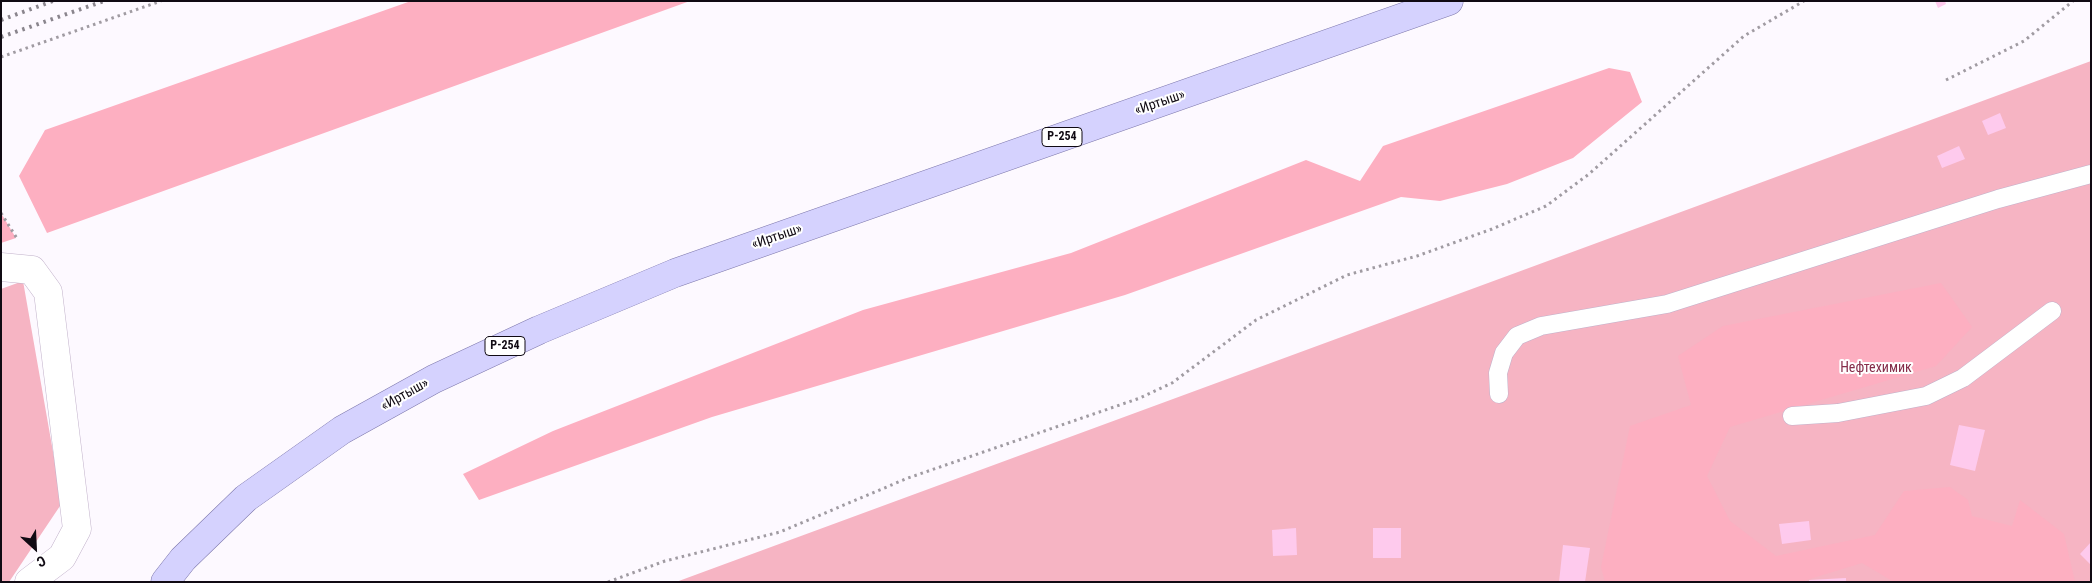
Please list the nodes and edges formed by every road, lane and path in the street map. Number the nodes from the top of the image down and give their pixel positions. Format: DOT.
graph roads {
  1 [pos="161,1"];
  2 [pos="1449,1"];
  3 [pos="1804,1"];
  4 [pos="2073,1"];
  5 [pos="1,56"];
  6 [pos="1946,80"];
  7 [pos="2091,174"];
  8 [pos="1,267"];
  9 [pos="2052,310"];
  10 [pos="1499,394"];
  11 [pos="1792,416"];
  12 [pos="29,582"];
  13 [pos="165,582"];
  14 [pos="608,582"];
  1 -- 5 [label="path"];
  2 -- 13 [label="main road, «Иртыш» / Р-254"];
  3 -- 14 [label="path"];
  4 -- 6 [label="path"];
  7 -- 10 [label="lane"];
  8 -- 12 [label="street"];
  9 -- 11 [label="lane"];
}
